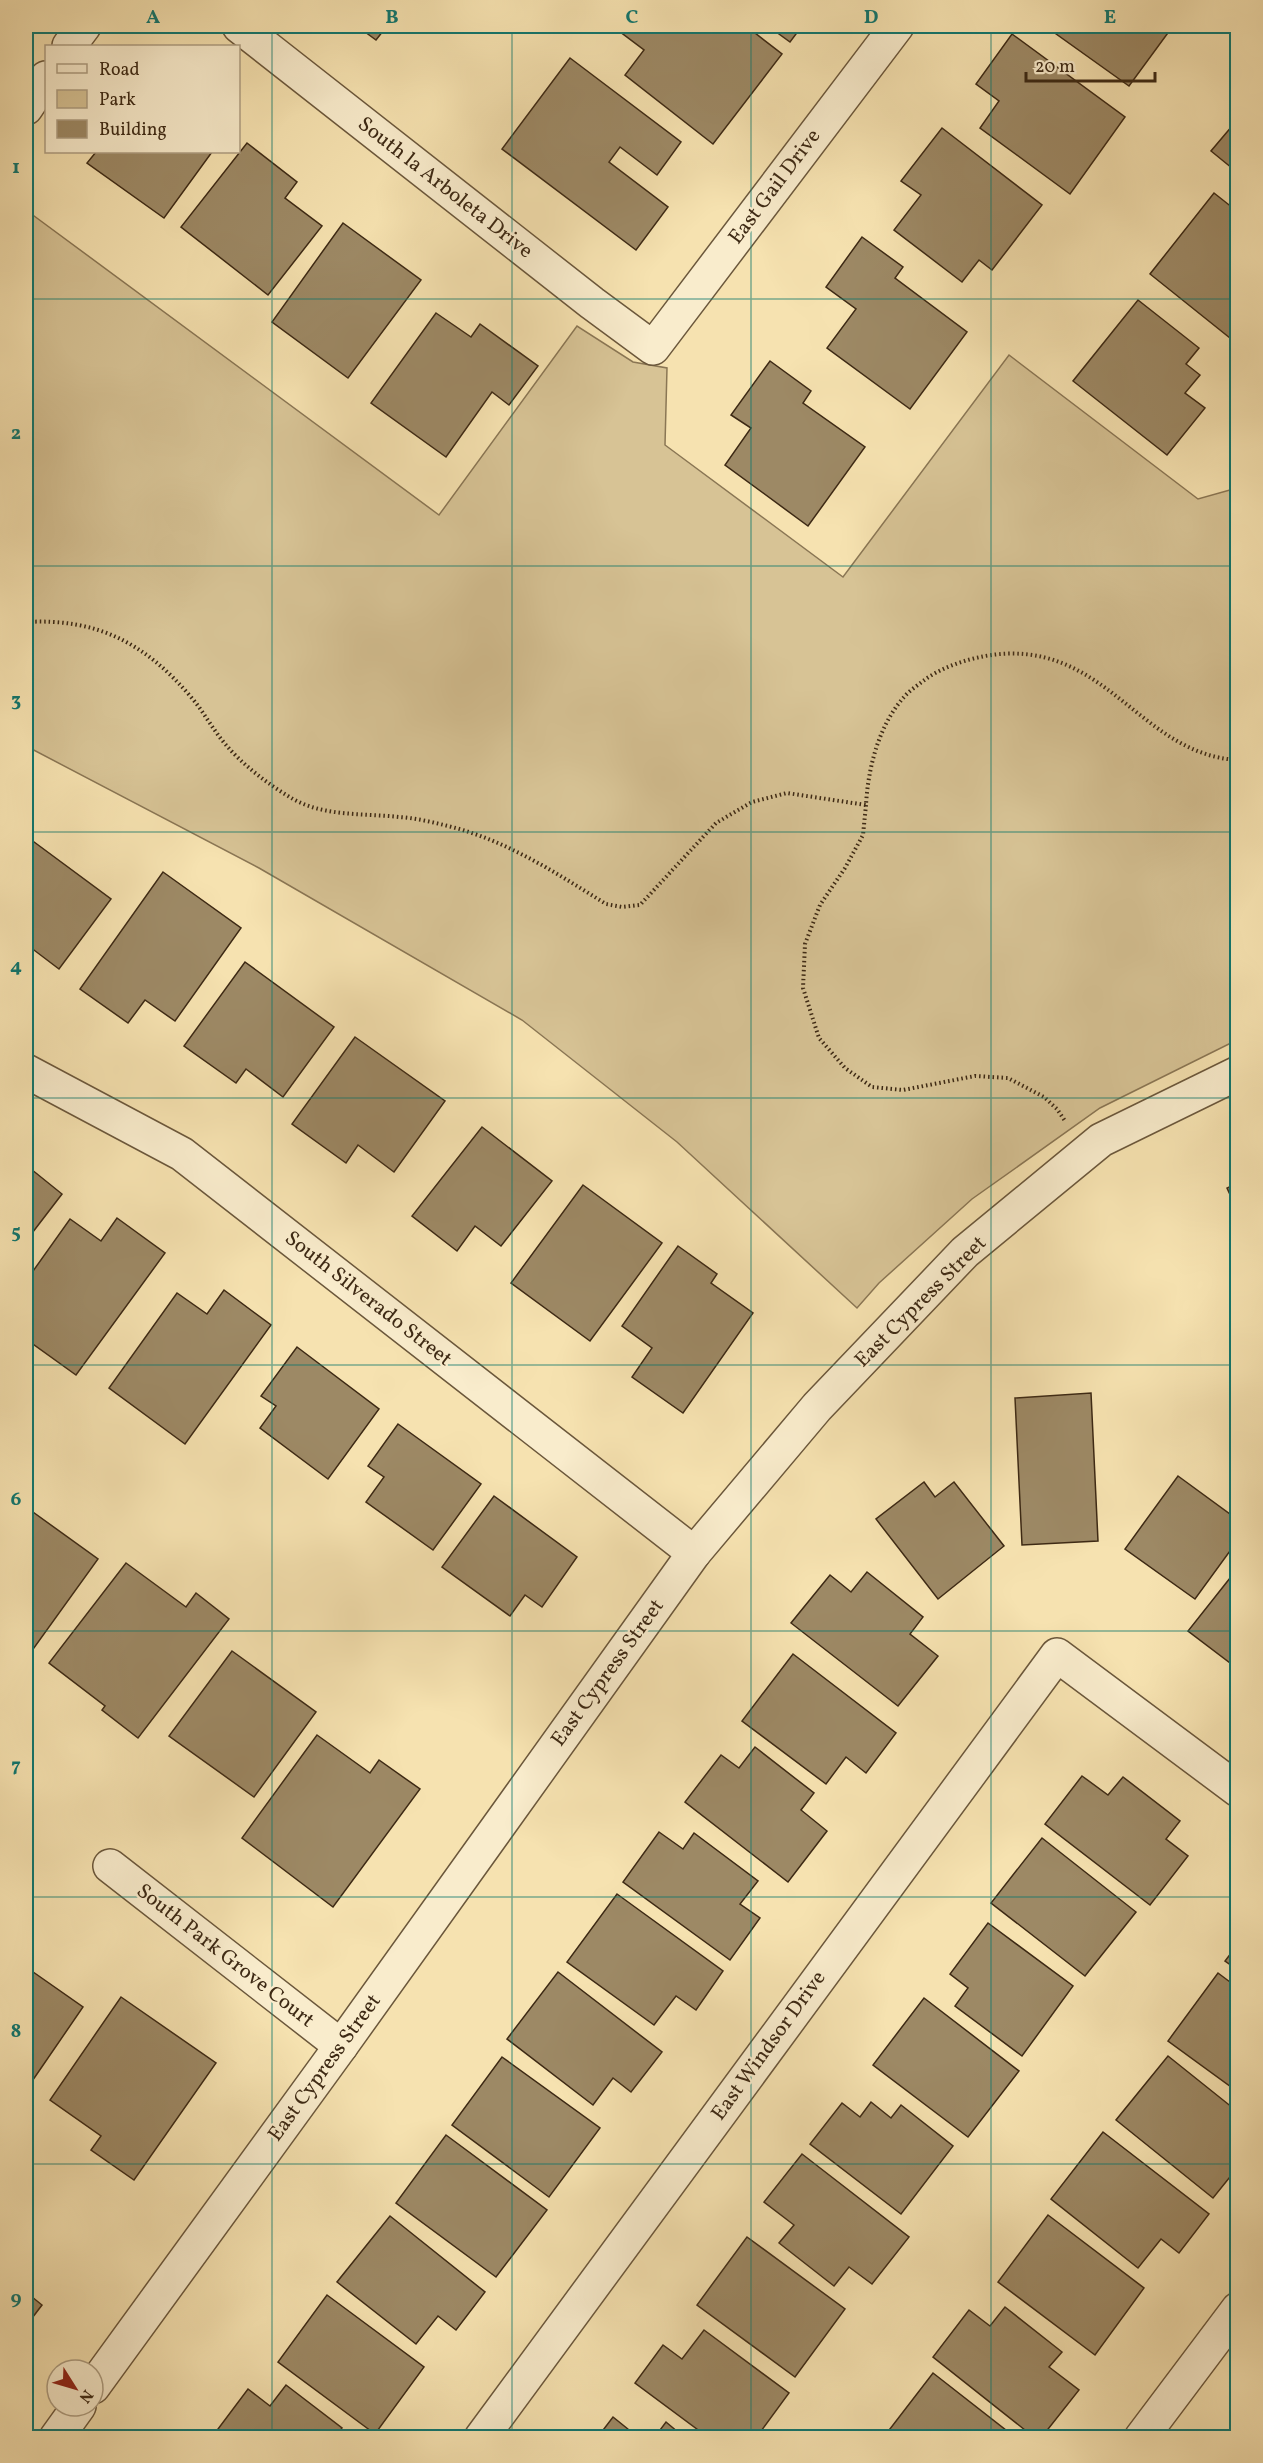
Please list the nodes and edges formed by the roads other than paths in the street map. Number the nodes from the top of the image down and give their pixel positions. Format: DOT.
graph roads {
  1 [pos="84,26"];
  2 [pos="239,26"];
  3 [pos="897,26"];
  4 [pos="70,45"];
  5 [pos="45,80"];
  6 [pos="26,108"];
  7 [pos="653,348"];
  8 [pos="26,1071"];
  9 [pos="1238,1073"];
  10 [pos="694,1553"];
  11 [pos="1238,1790"];
  12 [pos="110,1866"];
  13 [pos="341,2046"];
  14 [pos="1238,2309"];
  15 [pos="105,2370"];
  16 [pos="70,2418"];
  17 [pos="56,2438"];
  18 [pos="481,2438"];
  19 [pos="1141,2438"];
  1 -- 4 [label="street"];
  2 -- 7 [label="street, South la Arboleta Drive"];
  3 -- 7 [label="street, East Gail Drive"];
  5 -- 6 [label="street"];
  8 -- 10 [label="street, South Silverado Street"];
  9 -- 10 [label="street, East Cypress Street"];
  10 -- 13 [label="street, East Cypress Street"];
  11 -- 18 [label="street, East Windsor Drive"];
  12 -- 13 [label="street, South Park Grove Court"];
  13 -- 15 [label="street, East Cypress Street"];
  14 -- 19 [label="street"];
  16 -- 17 [label="street"];
}
